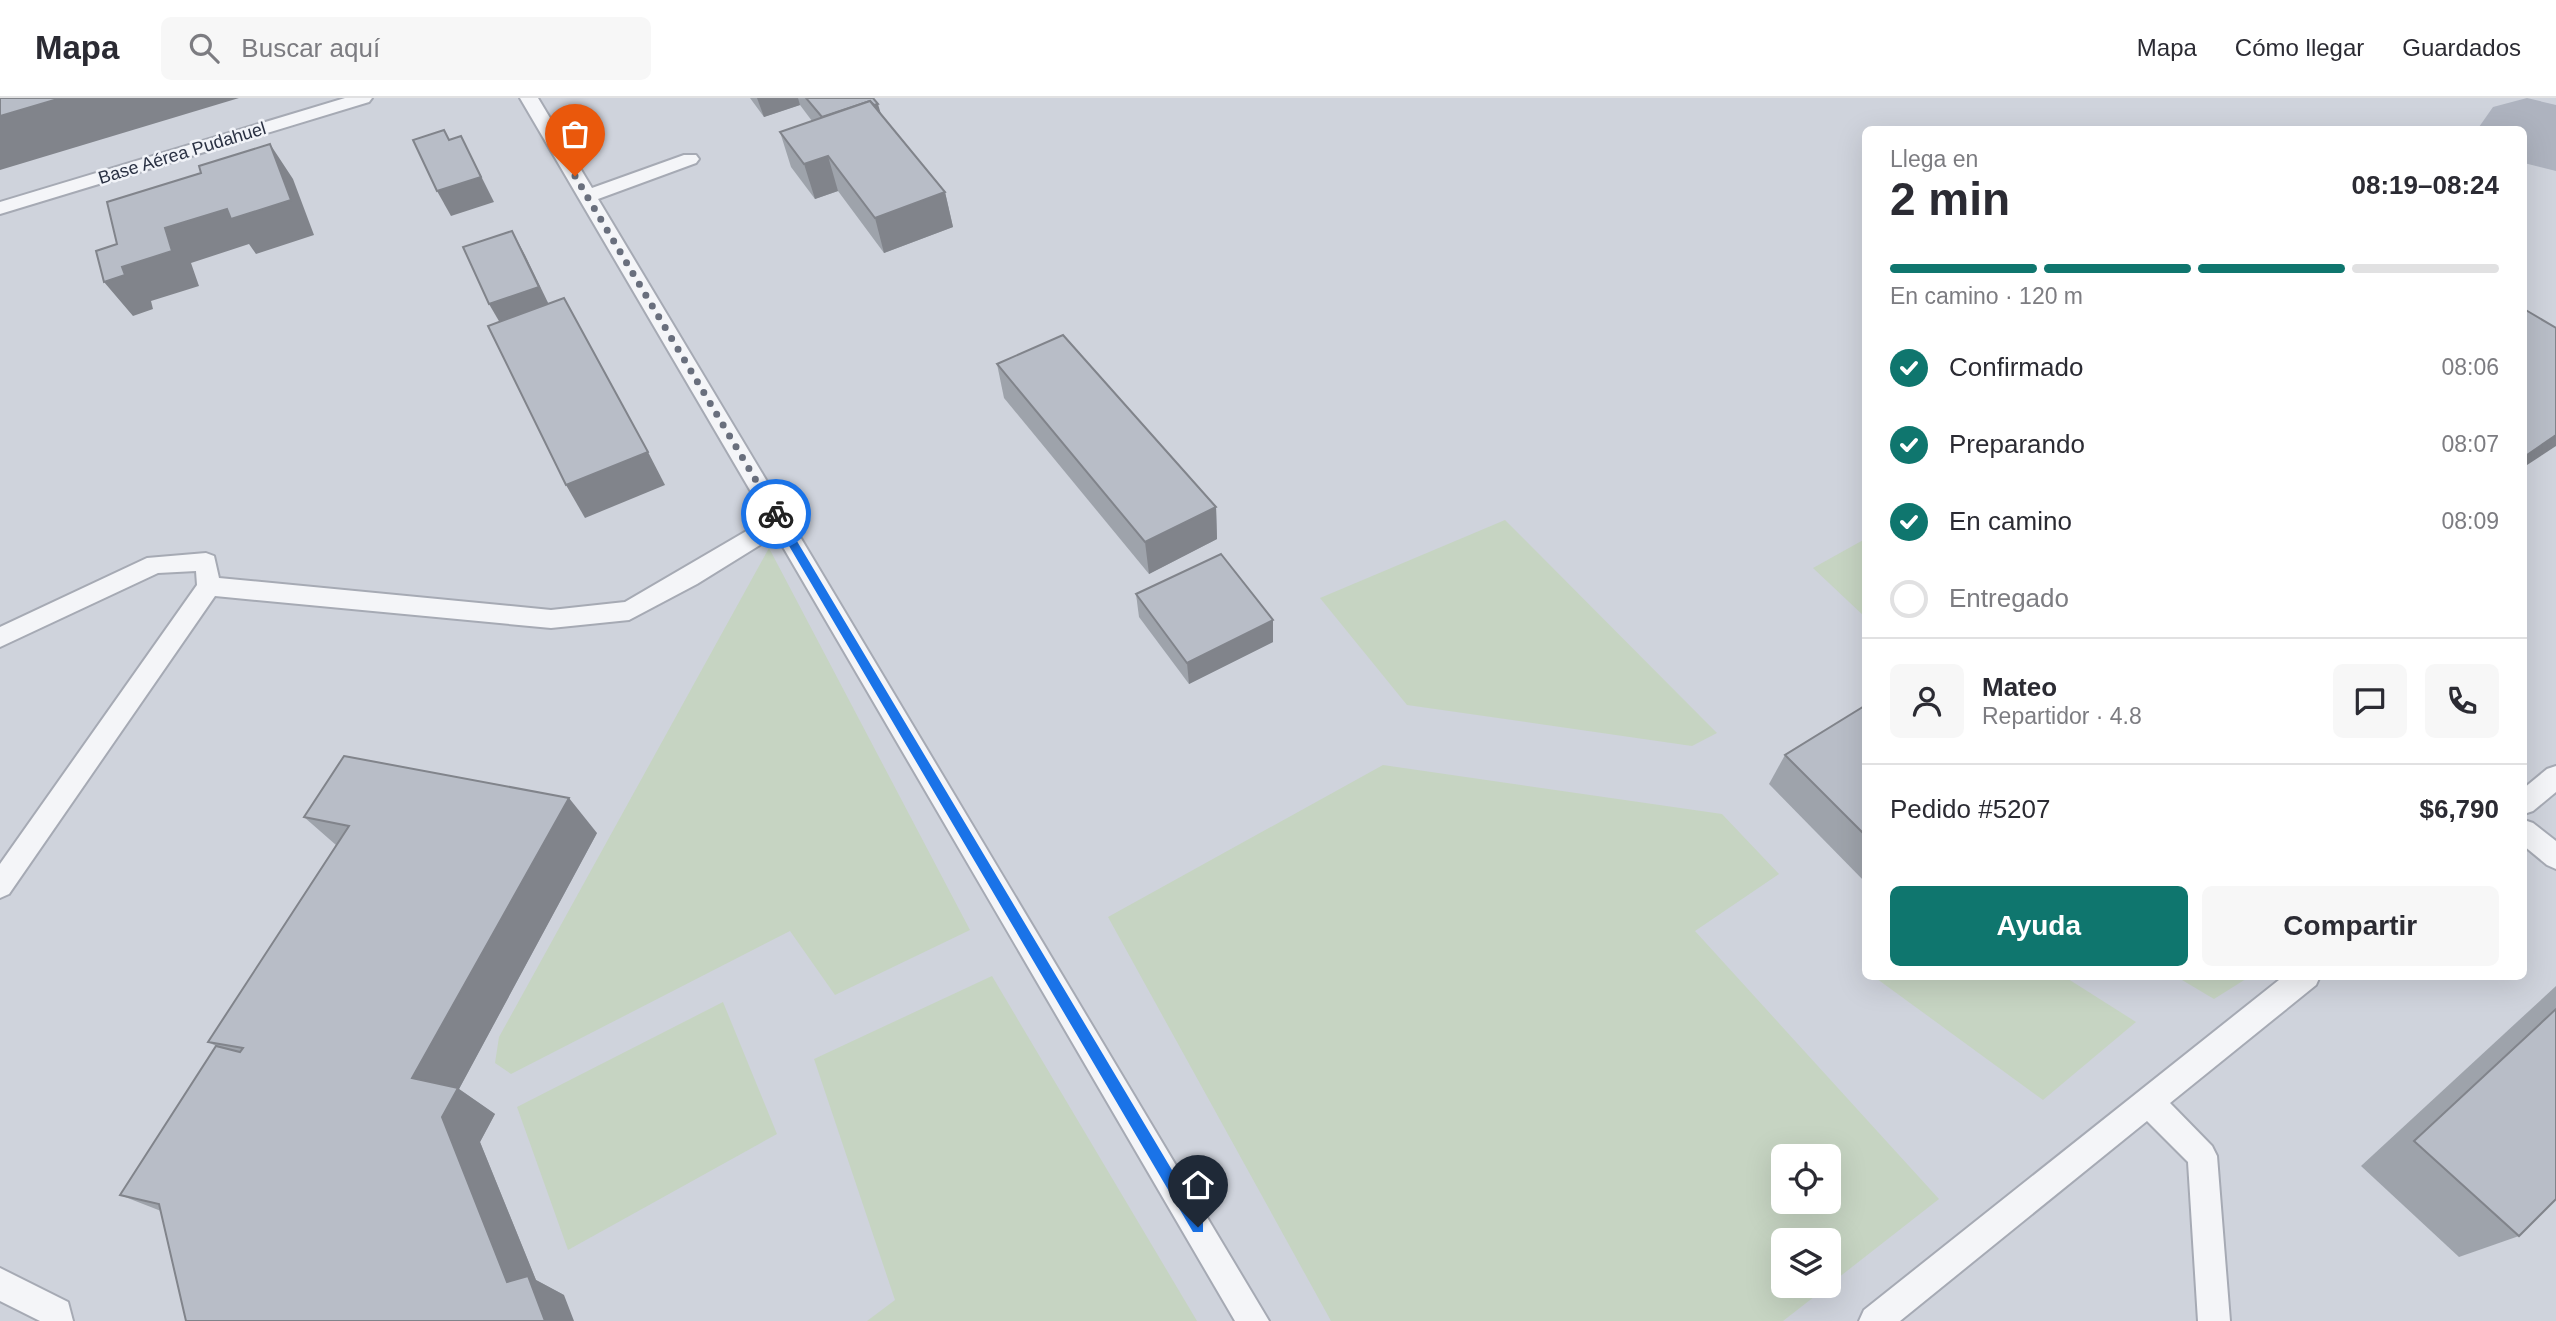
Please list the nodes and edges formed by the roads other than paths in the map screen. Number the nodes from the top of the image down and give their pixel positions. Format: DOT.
graph roads {
  1 [pos="363,98"];
  2 [pos="529,98"];
  3 [pos="690,159"];
  4 [pos="587,196"];
  5 [pos="0,208"];
  6 [pos="780,522"];
  7 [pos="209,586"];
  8 [pos="0,638"];
  9 [pos="2556,777"];
  10 [pos="2527,801"];
  11 [pos="2527,833"];
  12 [pos="2556,857"];
  13 [pos="0,886"];
  14 [pos="2301,980"];
  15 [pos="2148,1102"];
  16 [pos="0,1284"];
  17 [pos="57,1321"];
  18 [pos="1253,1321"];
  19 [pos="1875,1321"];
  20 [pos="2214,1321"];
  1 -- 5 [label="lane, Base Aérea Pudahuel"];
  2 -- 4 [label="lane"];
  3 -- 4 [label="lane"];
  4 -- 6 [label="lane"];
  6 -- 7 [label="lane"];
  6 -- 18 [label="lane"];
  7 -- 8 [label="lane"];
  7 -- 13 [label="lane"];
  9 -- 10 [label="lane"];
  11 -- 12 [label="lane"];
  14 -- 15 [label="lane"];
  15 -- 19 [label="lane"];
  15 -- 20 [label="lane"];
  16 -- 17 [label="lane"];
}
